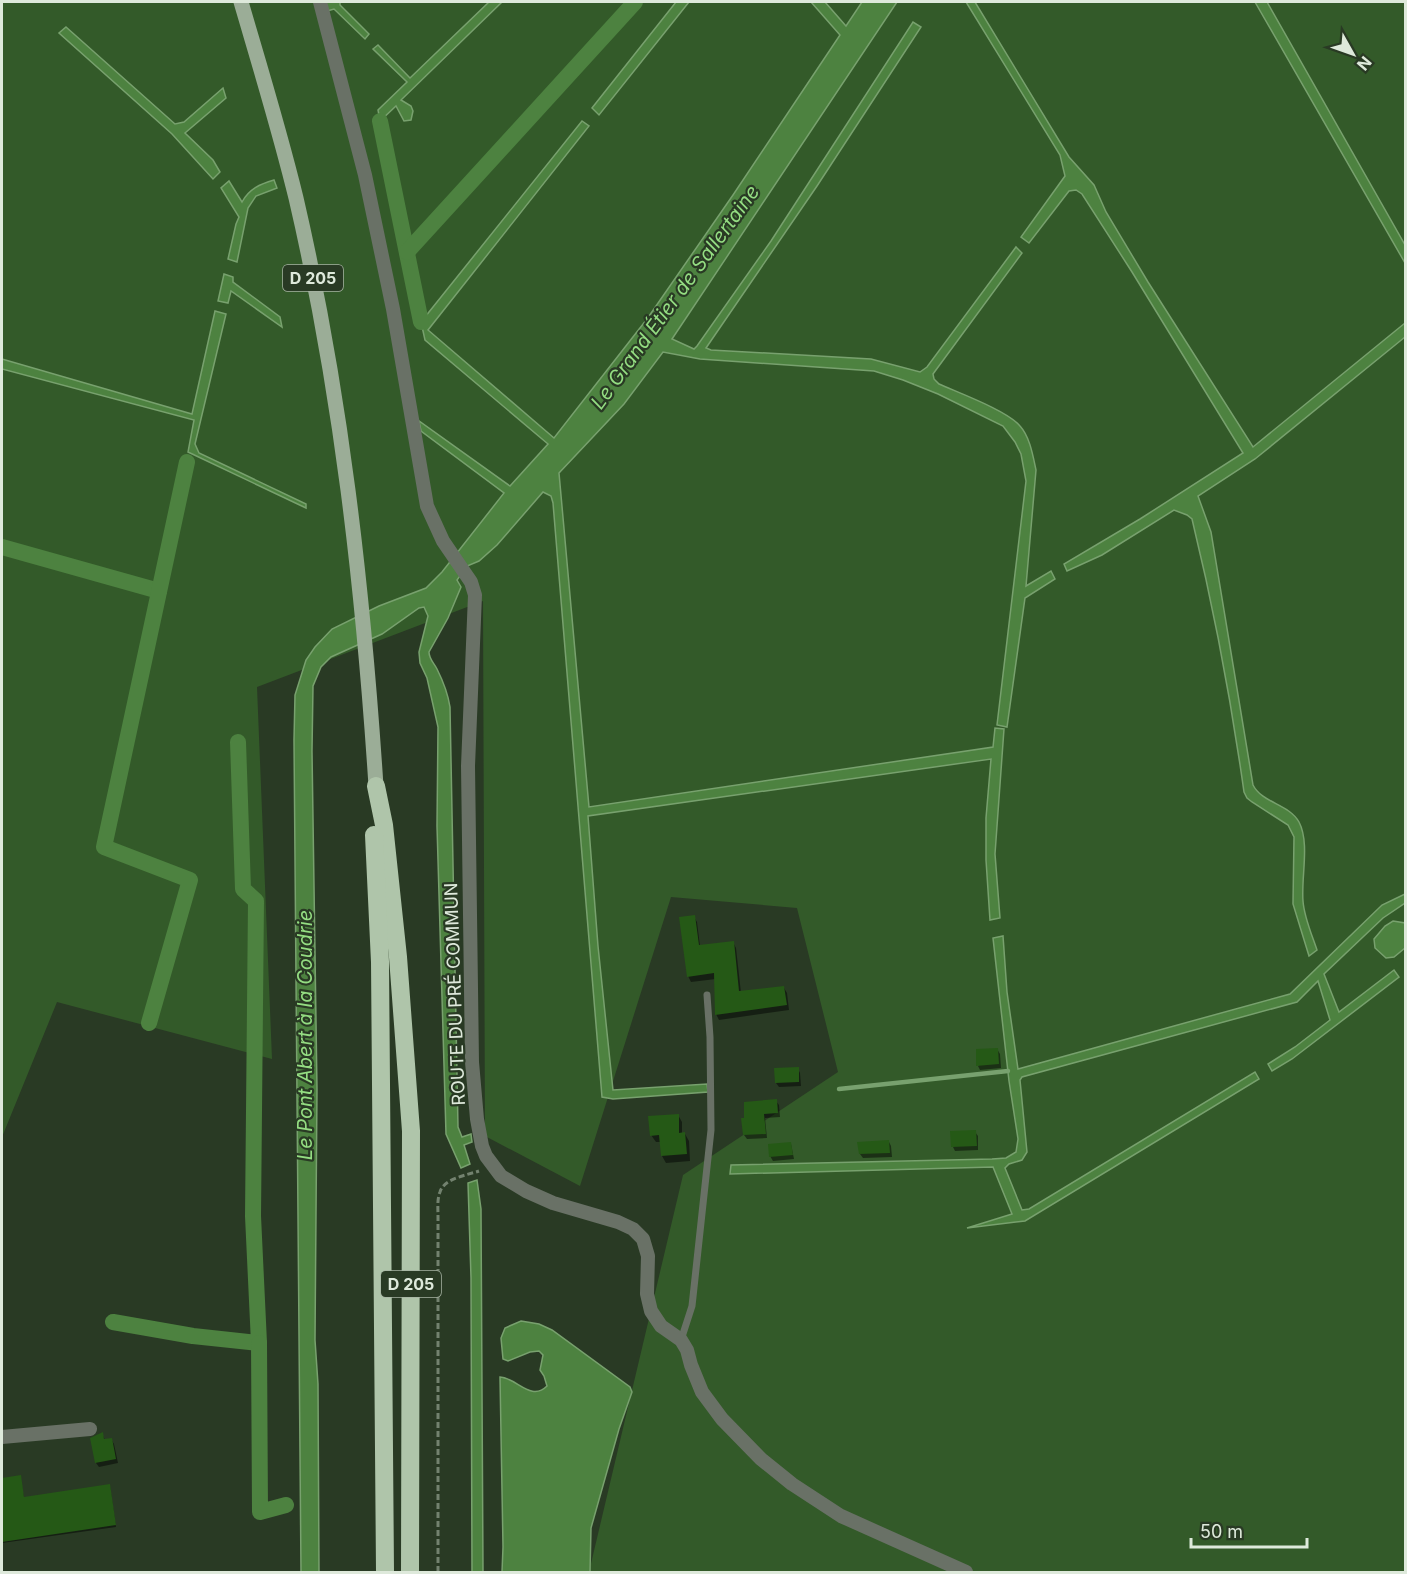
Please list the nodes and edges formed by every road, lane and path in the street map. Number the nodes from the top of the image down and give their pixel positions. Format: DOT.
graph roads {
  1 [pos="242,2"];
  2 [pos="320,2"];
  3 [pos="376,786"];
  4 [pos="707,995"];
  5 [pos="491,1166"];
  6 [pos="681,1340"];
  7 [pos="90,1429"];
  8 [pos="2,1437"];
  9 [pos="385,1572"];
  10 [pos="410,1572"];
  11 [pos="438,1572"];
  12 [pos="966,1572"];
  1 -- 3 [label="main road, D 205"];
  2 -- 5 [label="street, ROUTE DU PRÉ COMMUN"];
  3 -- 9 [label="highway, D 205"];
  3 -- 10 [label="highway, D 205"];
  4 -- 6 [label="lane"];
  5 -- 6 [label="street"];
  5 -- 11 [label="path"];
  6 -- 12 [label="street"];
  7 -- 8 [label="street"];
}
